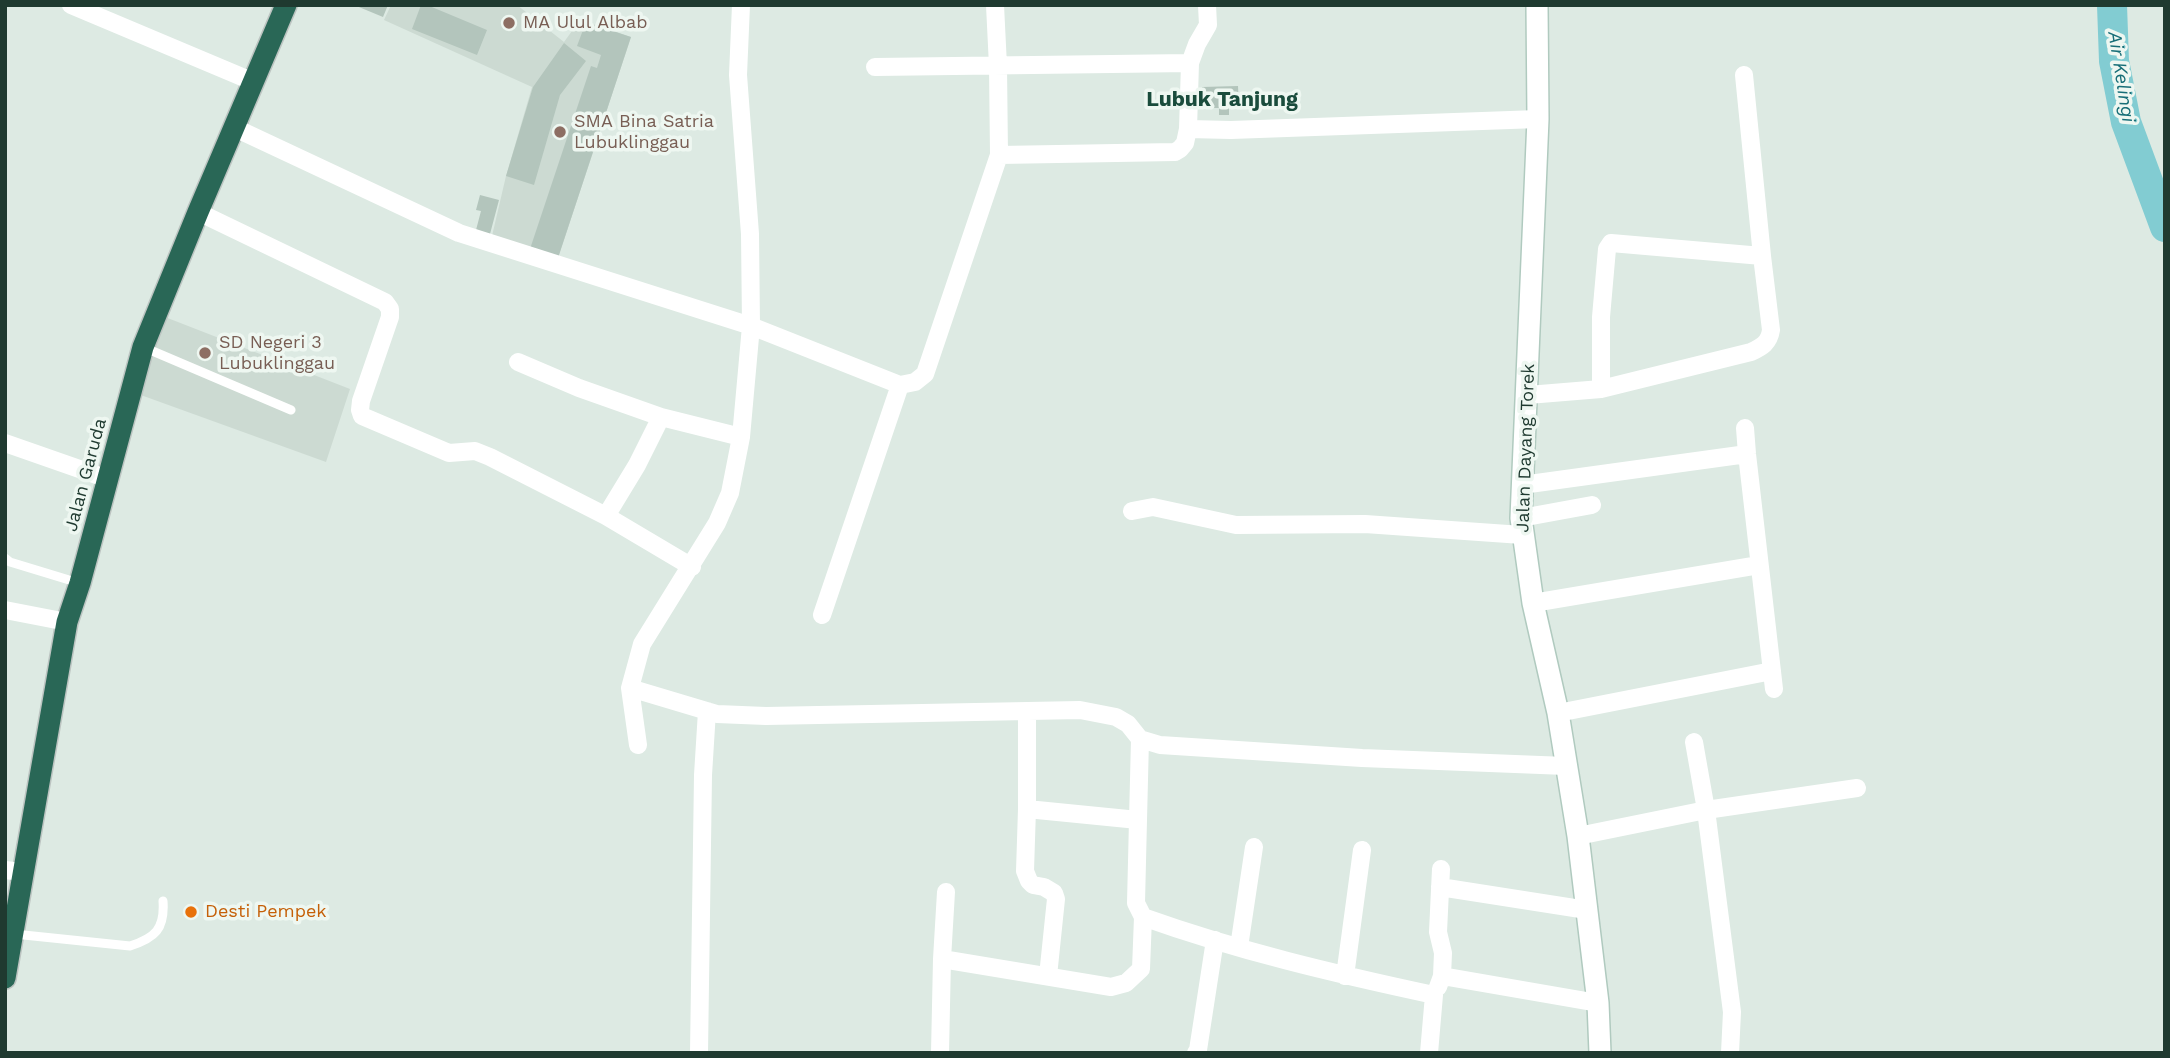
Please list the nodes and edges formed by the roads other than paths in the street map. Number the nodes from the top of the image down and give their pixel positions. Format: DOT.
graph roads {
  1 [pos="71,5"];
  2 [pos="286,5"];
  3 [pos="741,5"];
  4 [pos="995,5"];
  5 [pos="1206,5"];
  6 [pos="1537,5"];
  7 [pos="1190,63"];
  8 [pos="998,66"];
  9 [pos="875,67"];
  10 [pos="1744,75"];
  11 [pos="254,82"];
  12 [pos="1538,119"];
  13 [pos="235,128"];
  14 [pos="1188,129"];
  15 [pos="999,155"];
  16 [pos="198,212"];
  17 [pos="1762,256"];
  18 [pos="751,326"];
  19 [pos="144,346"];
  20 [pos="518,362"];
  21 [pos="900,385"];
  22 [pos="1601,389"];
  23 [pos="1528,395"];
  24 [pos="291,410"];
  25 [pos="661,416"];
  26 [pos="1745,428"];
  27 [pos="741,436"];
  28 [pos="5,443"];
  29 [pos="1747,454"];
  30 [pos="108,479"];
  31 [pos="1522,485"];
  32 [pos="1592,505"];
  33 [pos="1132,511"];
  34 [pos="606,516"];
  35 [pos="1522,527"];
  36 [pos="5,558"];
  37 [pos="1759,565"];
  38 [pos="692,567"];
  39 [pos="80,583"];
  40 [pos="1533,603"];
  41 [pos="5,610"];
  42 [pos="822,615"];
  43 [pos="67,622"];
  44 [pos="1772,671"];
  45 [pos="630,688"];
  46 [pos="1774,690"];
  47 [pos="707,711"];
  48 [pos="1027,711"];
  49 [pos="1558,713"];
  50 [pos="1140,739"];
  51 [pos="1694,742"];
  52 [pos="638,745"];
  53 [pos="1566,766"];
  54 [pos="1857,788"];
  55 [pos="1027,809"];
  56 [pos="1706,810"];
  57 [pos="1138,820"];
  58 [pos="1578,836"];
  59 [pos="1254,846"];
  60 [pos="1362,850"];
  61 [pos="14,871"];
  62 [pos="946,892"];
  63 [pos="163,901"];
  64 [pos="1587,910"];
  65 [pos="1143,917"];
  66 [pos="13,934"];
  67 [pos="1215,940"];
  68 [pos="1239,947"];
  69 [pos="942,959"];
  70 [pos="1048,976"];
  71 [pos="1345,976"];
  72 [pos="1442,976"];
  73 [pos="5,978"];
  74 [pos="1434,995"];
  75 [pos="1598,1003"];
  76 [pos="1201,1052"];
  77 [pos="699,1053"];
  78 [pos="940,1053"];
  79 [pos="1429,1053"];
  80 [pos="1600,1053"];
  81 [pos="1730,1053"];
  1 -- 11 [label="street"];
  2 -- 11 [label="highway, Jalan Garuda"];
  3 -- 18 [label="street"];
  4 -- 8 [label="street"];
  5 -- 7 [label="street"];
  6 -- 12 [label="street, Jalan Dayang Torek"];
  7 -- 8 [label="street"];
  7 -- 14 [label="street"];
  8 -- 9 [label="street"];
  8 -- 15 [label="street"];
  10 -- 17 [label="street"];
  11 -- 13 [label="highway, Jalan Garuda"];
  12 -- 14 [label="street"];
  12 -- 23 [label="street, Jalan Dayang Torek"];
  13 -- 16 [label="highway, Jalan Garuda"];
  13 -- 18 [label="street"];
  14 -- 15 [label="street"];
  15 -- 21 [label="street"];
  16 -- 19 [label="highway, Jalan Garuda"];
  16 -- 34 [label="street"];
  17 -- 22 [label="street"];
  17 -- 22 [label="street"];
  18 -- 21 [label="street"];
  18 -- 27 [label="street"];
  19 -- 24 [label="lane"];
  19 -- 30 [label="highway, Jalan Garuda"];
  20 -- 25 [label="street"];
  21 -- 42 [label="street"];
  22 -- 23 [label="street"];
  23 -- 31 [label="street, Jalan Dayang Torek"];
  25 -- 27 [label="street"];
  25 -- 34 [label="street"];
  26 -- 29 [label="street"];
  27 -- 38 [label="street"];
  28 -- 30 [label="street"];
  29 -- 31 [label="street"];
  29 -- 37 [label="street"];
  30 -- 39 [label="highway, Jalan Garuda"];
  31 -- 35 [label="street, Jalan Dayang Torek"];
  32 -- 35 [label="street"];
  33 -- 35 [label="street"];
  34 -- 38 [label="street"];
  35 -- 40 [label="street, Jalan Dayang Torek"];
  36 -- 39 [label="lane"];
  37 -- 40 [label="street"];
  37 -- 44 [label="street"];
  38 -- 45 [label="street"];
  39 -- 43 [label="highway, Jalan Garuda"];
  40 -- 49 [label="street, Jalan Dayang Torek"];
  41 -- 43 [label="street"];
  43 -- 61 [label="highway, Jalan Garuda"];
  44 -- 46 [label="street"];
  44 -- 49 [label="street"];
  45 -- 47 [label="street"];
  45 -- 52 [label="street"];
  47 -- 48 [label="street"];
  47 -- 77 [label="street"];
  48 -- 50 [label="street"];
  48 -- 55 [label="street"];
  49 -- 53 [label="street, Jalan Dayang Torek"];
  50 -- 53 [label="street"];
  50 -- 57 [label="street"];
  51 -- 56 [label="street"];
  53 -- 58 [label="street, Jalan Dayang Torek"];
  54 -- 56 [label="street"];
  55 -- 57 [label="street"];
  55 -- 70 [label="street"];
  56 -- 58 [label="street"];
  56 -- 81 [label="street"];
  57 -- 65 [label="street"];
  58 -- 64 [label="street, Jalan Dayang Torek"];
  59 -- 68 [label="street"];
  60 -- 71 [label="street"];
  61 -- 66 [label="highway, Jalan Garuda"];
  62 -- 69 [label="street"];
  63 -- 66 [label="lane"];
  64 -- 72 [label="street"];
  64 -- 75 [label="street, Jalan Dayang Torek"];
  65 -- 67 [label="street"];
  65 -- 70 [label="street"];
  66 -- 73 [label="highway, Jalan Garuda"];
  67 -- 68 [label="street"];
  67 -- 76 [label="street"];
  68 -- 71 [label="street"];
  69 -- 70 [label="street"];
  69 -- 78 [label="street"];
  71 -- 74 [label="street"];
  72 -- 74 [label="street"];
  72 -- 75 [label="street"];
  74 -- 79 [label="street"];
  75 -- 80 [label="street, Jalan Dayang Torek"];
}
